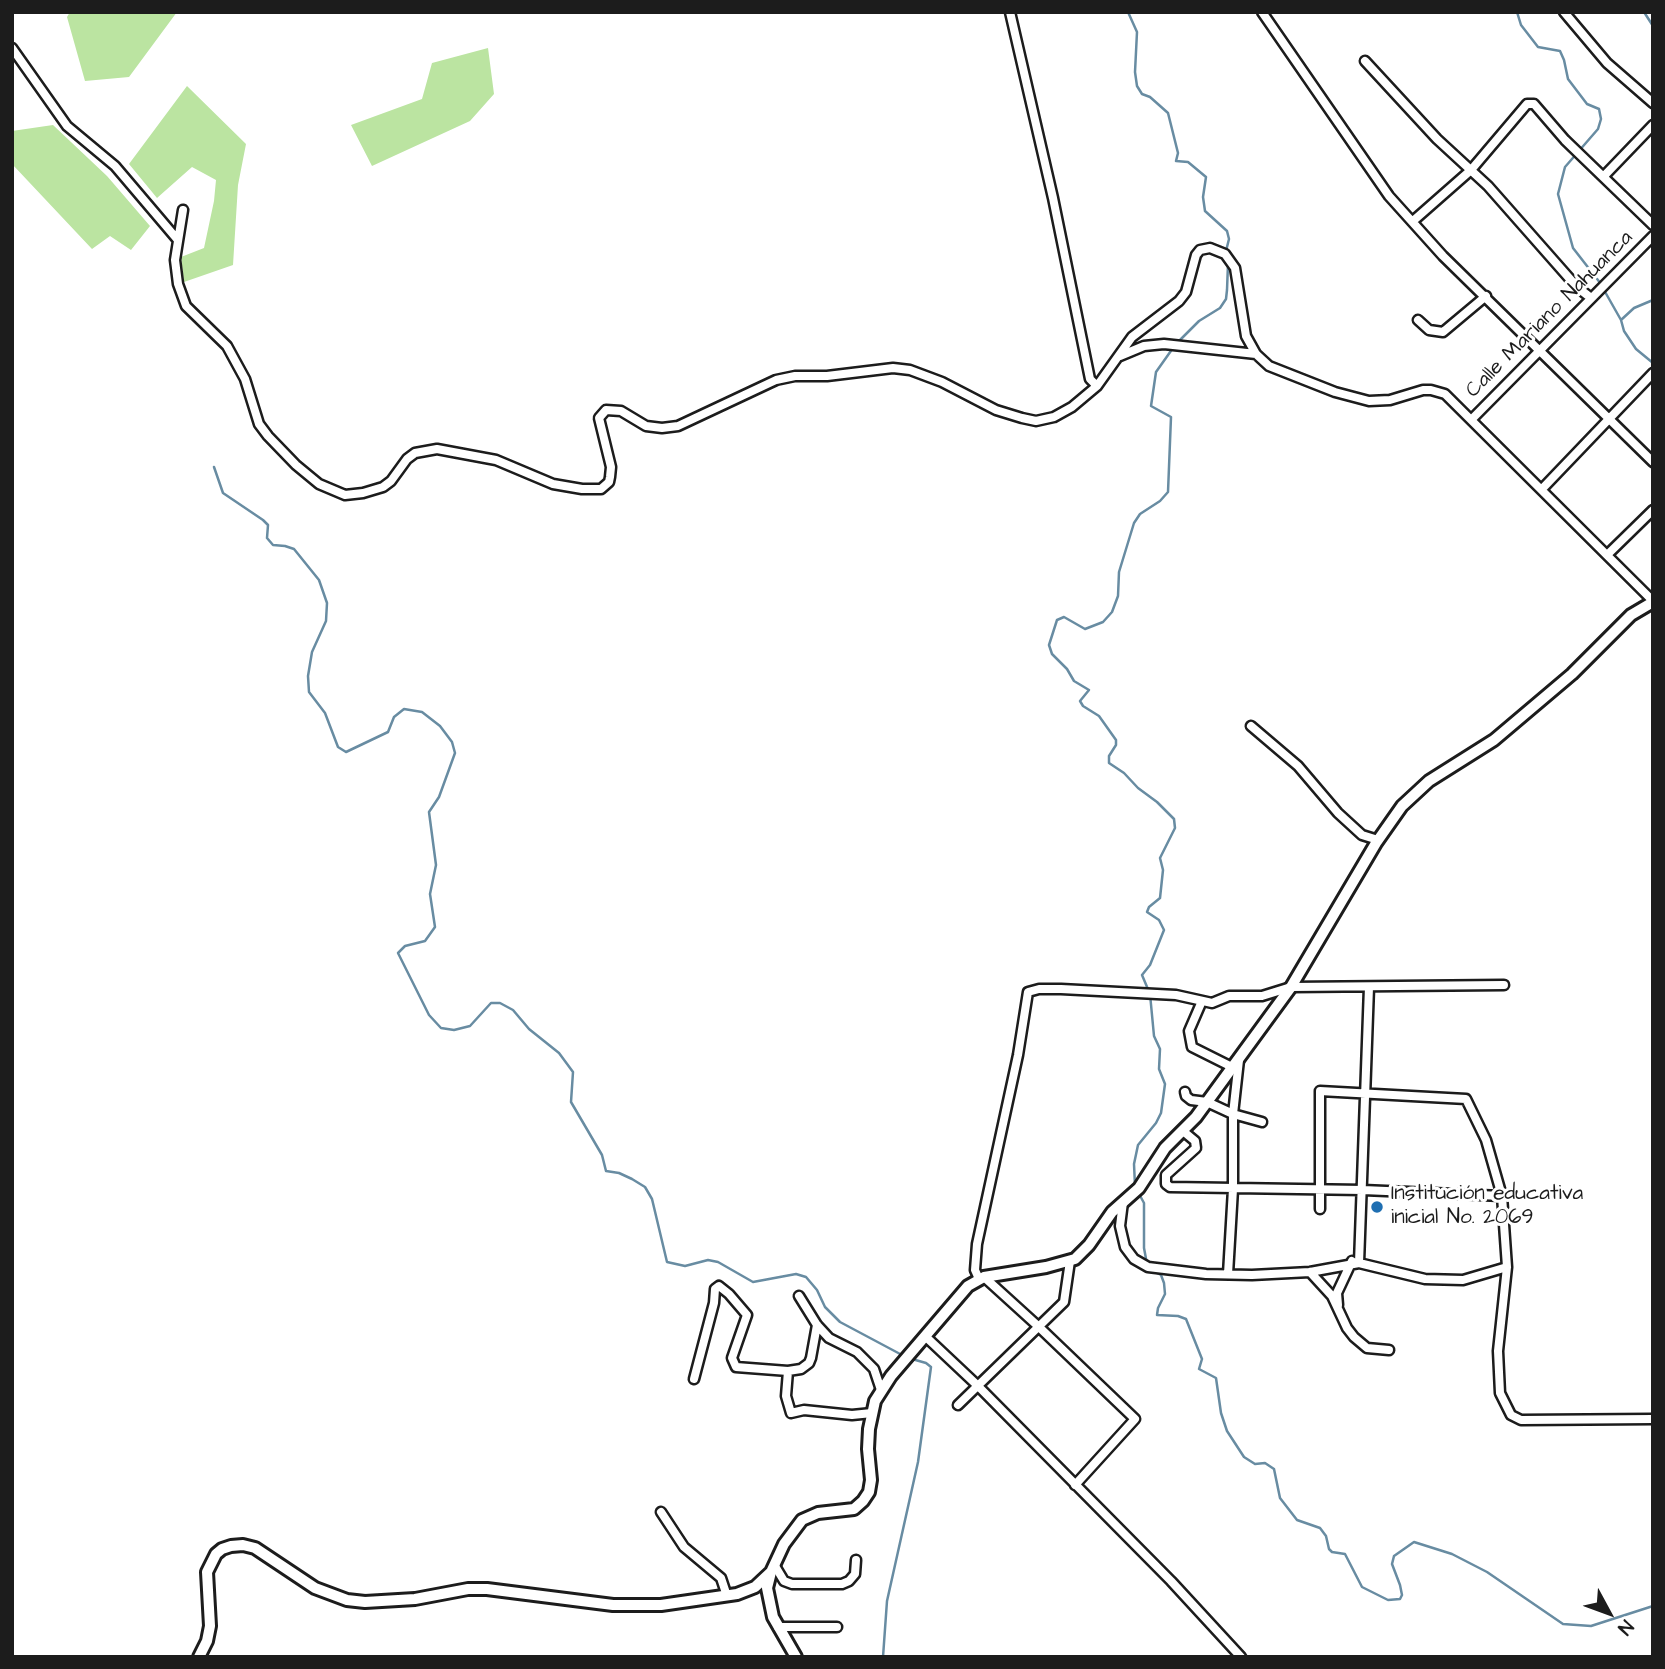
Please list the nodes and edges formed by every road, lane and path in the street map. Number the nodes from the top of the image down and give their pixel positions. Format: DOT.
graph roads {
  1 [pos="1010,12"];
  2 [pos="1262,12"];
  3 [pos="1564,12"];
  4 [pos="12,48"];
  5 [pos="1365,61"];
  6 [pos="1653,103"];
  7 [pos="1653,125"];
  8 [pos="1471,170"];
  9 [pos="1604,176"];
  10 [pos="183,210"];
  11 [pos="1413,221"];
  12 [pos="1653,225"];
  13 [pos="1653,236"];
  14 [pos="177,239"];
  15 [pos="1486,296"];
  16 [pos="1591,298"];
  17 [pos="1418,320"];
  18 [pos="1541,349"];
  19 [pos="1256,354"];
  20 [pos="1120,356"];
  21 [pos="1653,373"];
  22 [pos="1097,386"];
  23 [pos="1472,419"];
  24 [pos="1610,420"];
  25 [pos="1653,462"];
  26 [pos="1542,489"];
  27 [pos="1653,510"];
  28 [pos="1607,555"];
  29 [pos="1653,602"];
  30 [pos="1251,726"];
  31 [pos="1378,840"];
  32 [pos="1504,985"];
  33 [pos="1291,987"];
  34 [pos="1368,987"];
  35 [pos="1202,1001"];
  36 [pos="1239,1057"];
  37 [pos="1232,1067"];
  38 [pos="1185,1092"];
  39 [pos="1365,1092"];
  40 [pos="1206,1102"];
  41 [pos="1233,1114"];
  42 [pos="1262,1122"];
  43 [pos="1183,1131"];
  44 [pos="1233,1189"];
  45 [pos="1320,1189"];
  46 [pos="1363,1190"];
  47 [pos="1502,1196"];
  48 [pos="1124,1202"];
  49 [pos="1320,1209"];
  50 [pos="1070,1261"];
  51 [pos="1354,1263"];
  52 [pos="1507,1266"];
  53 [pos="1310,1272"];
  54 [pos="1228,1274"];
  55 [pos="981,1278"];
  56 [pos="799,1296"];
  57 [pos="1338,1308"];
  58 [pos="817,1325"];
  59 [pos="1040,1327"];
  60 [pos="925,1336"];
  61 [pos="1389,1350"];
  62 [pos="788,1371"];
  63 [pos="694,1379"];
  64 [pos="977,1385"];
  65 [pos="881,1390"];
  66 [pos="958,1405"];
  67 [pos="872,1413"];
  68 [pos="1653,1419"];
  69 [pos="1074,1485"];
  70 [pos="661,1512"];
  71 [pos="856,1560"];
  72 [pos="773,1569"];
  73 [pos="727,1596"];
  74 [pos="778,1627"];
  75 [pos="837,1627"];
  76 [pos="199,1657"];
  77 [pos="796,1657"];
  78 [pos="1241,1657"];
  1 -- 22 [label="street"];
  2 -- 11 [label="street"];
  3 -- 6 [label="street"];
  4 -- 14 [label="street"];
  5 -- 8 [label="street"];
  7 -- 9 [label="street"];
  8 -- 9 [label="street"];
  8 -- 11 [label="street"];
  8 -- 16 [label="street"];
  9 -- 12 [label="street"];
  10 -- 14 [label="street"];
  11 -- 15 [label="street"];
  13 -- 16 [label="street, Calle Mariano Nahuanca"];
  14 -- 22 [label="street"];
  15 -- 17 [label="street"];
  15 -- 18 [label="street"];
  16 -- 18 [label="street, Calle Mariano Nahuanca"];
  18 -- 23 [label="street, Calle Mariano Nahuanca"];
  18 -- 24 [label="street"];
  19 -- 20 [label="street"];
  19 -- 20 [label="street"];
  19 -- 23 [label="street"];
  20 -- 22 [label="street"];
  21 -- 24 [label="street"];
  23 -- 26 [label="street"];
  24 -- 25 [label="street"];
  24 -- 26 [label="street"];
  26 -- 28 [label="street"];
  27 -- 28 [label="street"];
  28 -- 29 [label="street"];
  29 -- 31 [label="street"];
  30 -- 31 [label="street"];
  31 -- 33 [label="street"];
  32 -- 34 [label="street"];
  33 -- 34 [label="street"];
  33 -- 35 [label="street"];
  33 -- 36 [label="street"];
  34 -- 39 [label="street"];
  35 -- 37 [label="street"];
  35 -- 55 [label="street"];
  36 -- 37 [label="street"];
  36 -- 41 [label="street"];
  37 -- 40 [label="street"];
  38 -- 40 [label="street"];
  39 -- 45 [label="street"];
  39 -- 46 [label="street"];
  39 -- 47 [label="street"];
  40 -- 41 [label="street"];
  40 -- 43 [label="street"];
  41 -- 42 [label="street"];
  41 -- 44 [label="street"];
  43 -- 44 [label="street"];
  43 -- 48 [label="street"];
  44 -- 45 [label="street"];
  44 -- 54 [label="street"];
  45 -- 46 [label="street"];
  45 -- 49 [label="street"];
  46 -- 47 [label="street"];
  46 -- 51 [label="street"];
  47 -- 52 [label="street"];
  48 -- 50 [label="street"];
  48 -- 54 [label="street"];
  50 -- 55 [label="street"];
  50 -- 59 [label="street"];
  51 -- 52 [label="street"];
  51 -- 53 [label="street"];
  51 -- 57 [label="street"];
  52 -- 68 [label="street"];
  53 -- 54 [label="street"];
  53 -- 57 [label="street"];
  55 -- 59 [label="street"];
  55 -- 60 [label="street"];
  56 -- 58 [label="street"];
  57 -- 61 [label="street"];
  58 -- 62 [label="street"];
  58 -- 65 [label="street"];
  59 -- 64 [label="street"];
  59 -- 69 [label="street"];
  60 -- 64 [label="street"];
  60 -- 65 [label="street"];
  62 -- 63 [label="street"];
  62 -- 67 [label="street"];
  64 -- 66 [label="street"];
  64 -- 69 [label="street"];
  65 -- 67 [label="street"];
  67 -- 72 [label="street"];
  69 -- 78 [label="street"];
  70 -- 73 [label="street"];
  71 -- 72 [label="street"];
  72 -- 73 [label="street"];
  72 -- 74 [label="street"];
  73 -- 76 [label="street"];
  74 -- 75 [label="street"];
  74 -- 77 [label="street"];
}
